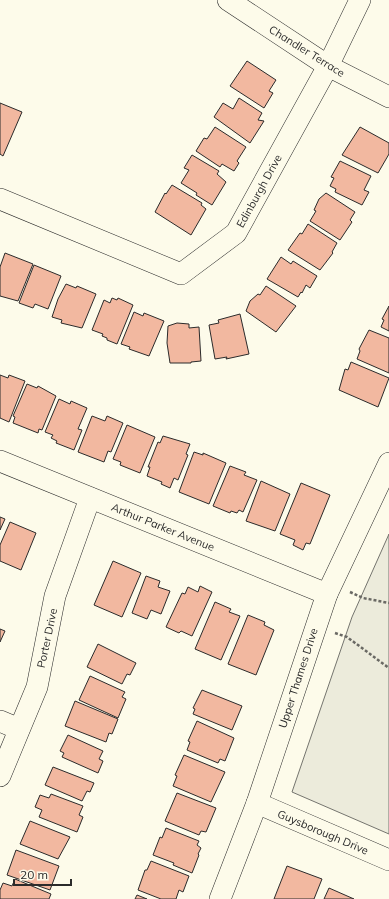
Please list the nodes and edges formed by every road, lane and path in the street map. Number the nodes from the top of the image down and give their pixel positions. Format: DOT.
graph roads {
  1 [pos="228,0"];
  2 [pos="360,0"];
  3 [pos="328,66"];
  4 [pos="389,97"];
  5 [pos="0,199"];
  6 [pos="0,461"];
  7 [pos="389,463"];
  8 [pos="90,498"];
  9 [pos="329,588"];
  10 [pos="389,603"];
  11 [pos="316,626"];
  12 [pos="389,668"];
  13 [pos="0,721"];
  14 [pos="19,729"];
  15 [pos="0,776"];
  16 [pos="257,803"];
  17 [pos="389,860"];
  18 [pos="220,899"];
  1 -- 3 [label="street, Chandler Terrace"];
  2 -- 3 [label="street, Edinburgh Drive"];
  3 -- 4 [label="street, Chandler Terrace"];
  3 -- 5 [label="street, Edinburgh Drive"];
  6 -- 8 [label="street, Arthur Parker Avenue"];
  7 -- 9 [label="street, Upper Thames Drive"];
  8 -- 9 [label="street, Arthur Parker Avenue"];
  8 -- 14 [label="street, Porter Drive"];
  9 -- 10 [label="path"];
  9 -- 11 [label="street, Upper Thames Drive"];
  11 -- 12 [label="path"];
  11 -- 16 [label="street, Upper Thames Drive"];
  13 -- 14 [label="street"];
  14 -- 15 [label="street, Porter Drive"];
  16 -- 17 [label="street, Guysborough Drive"];
  16 -- 18 [label="street, Upper Thames Drive"];
}
